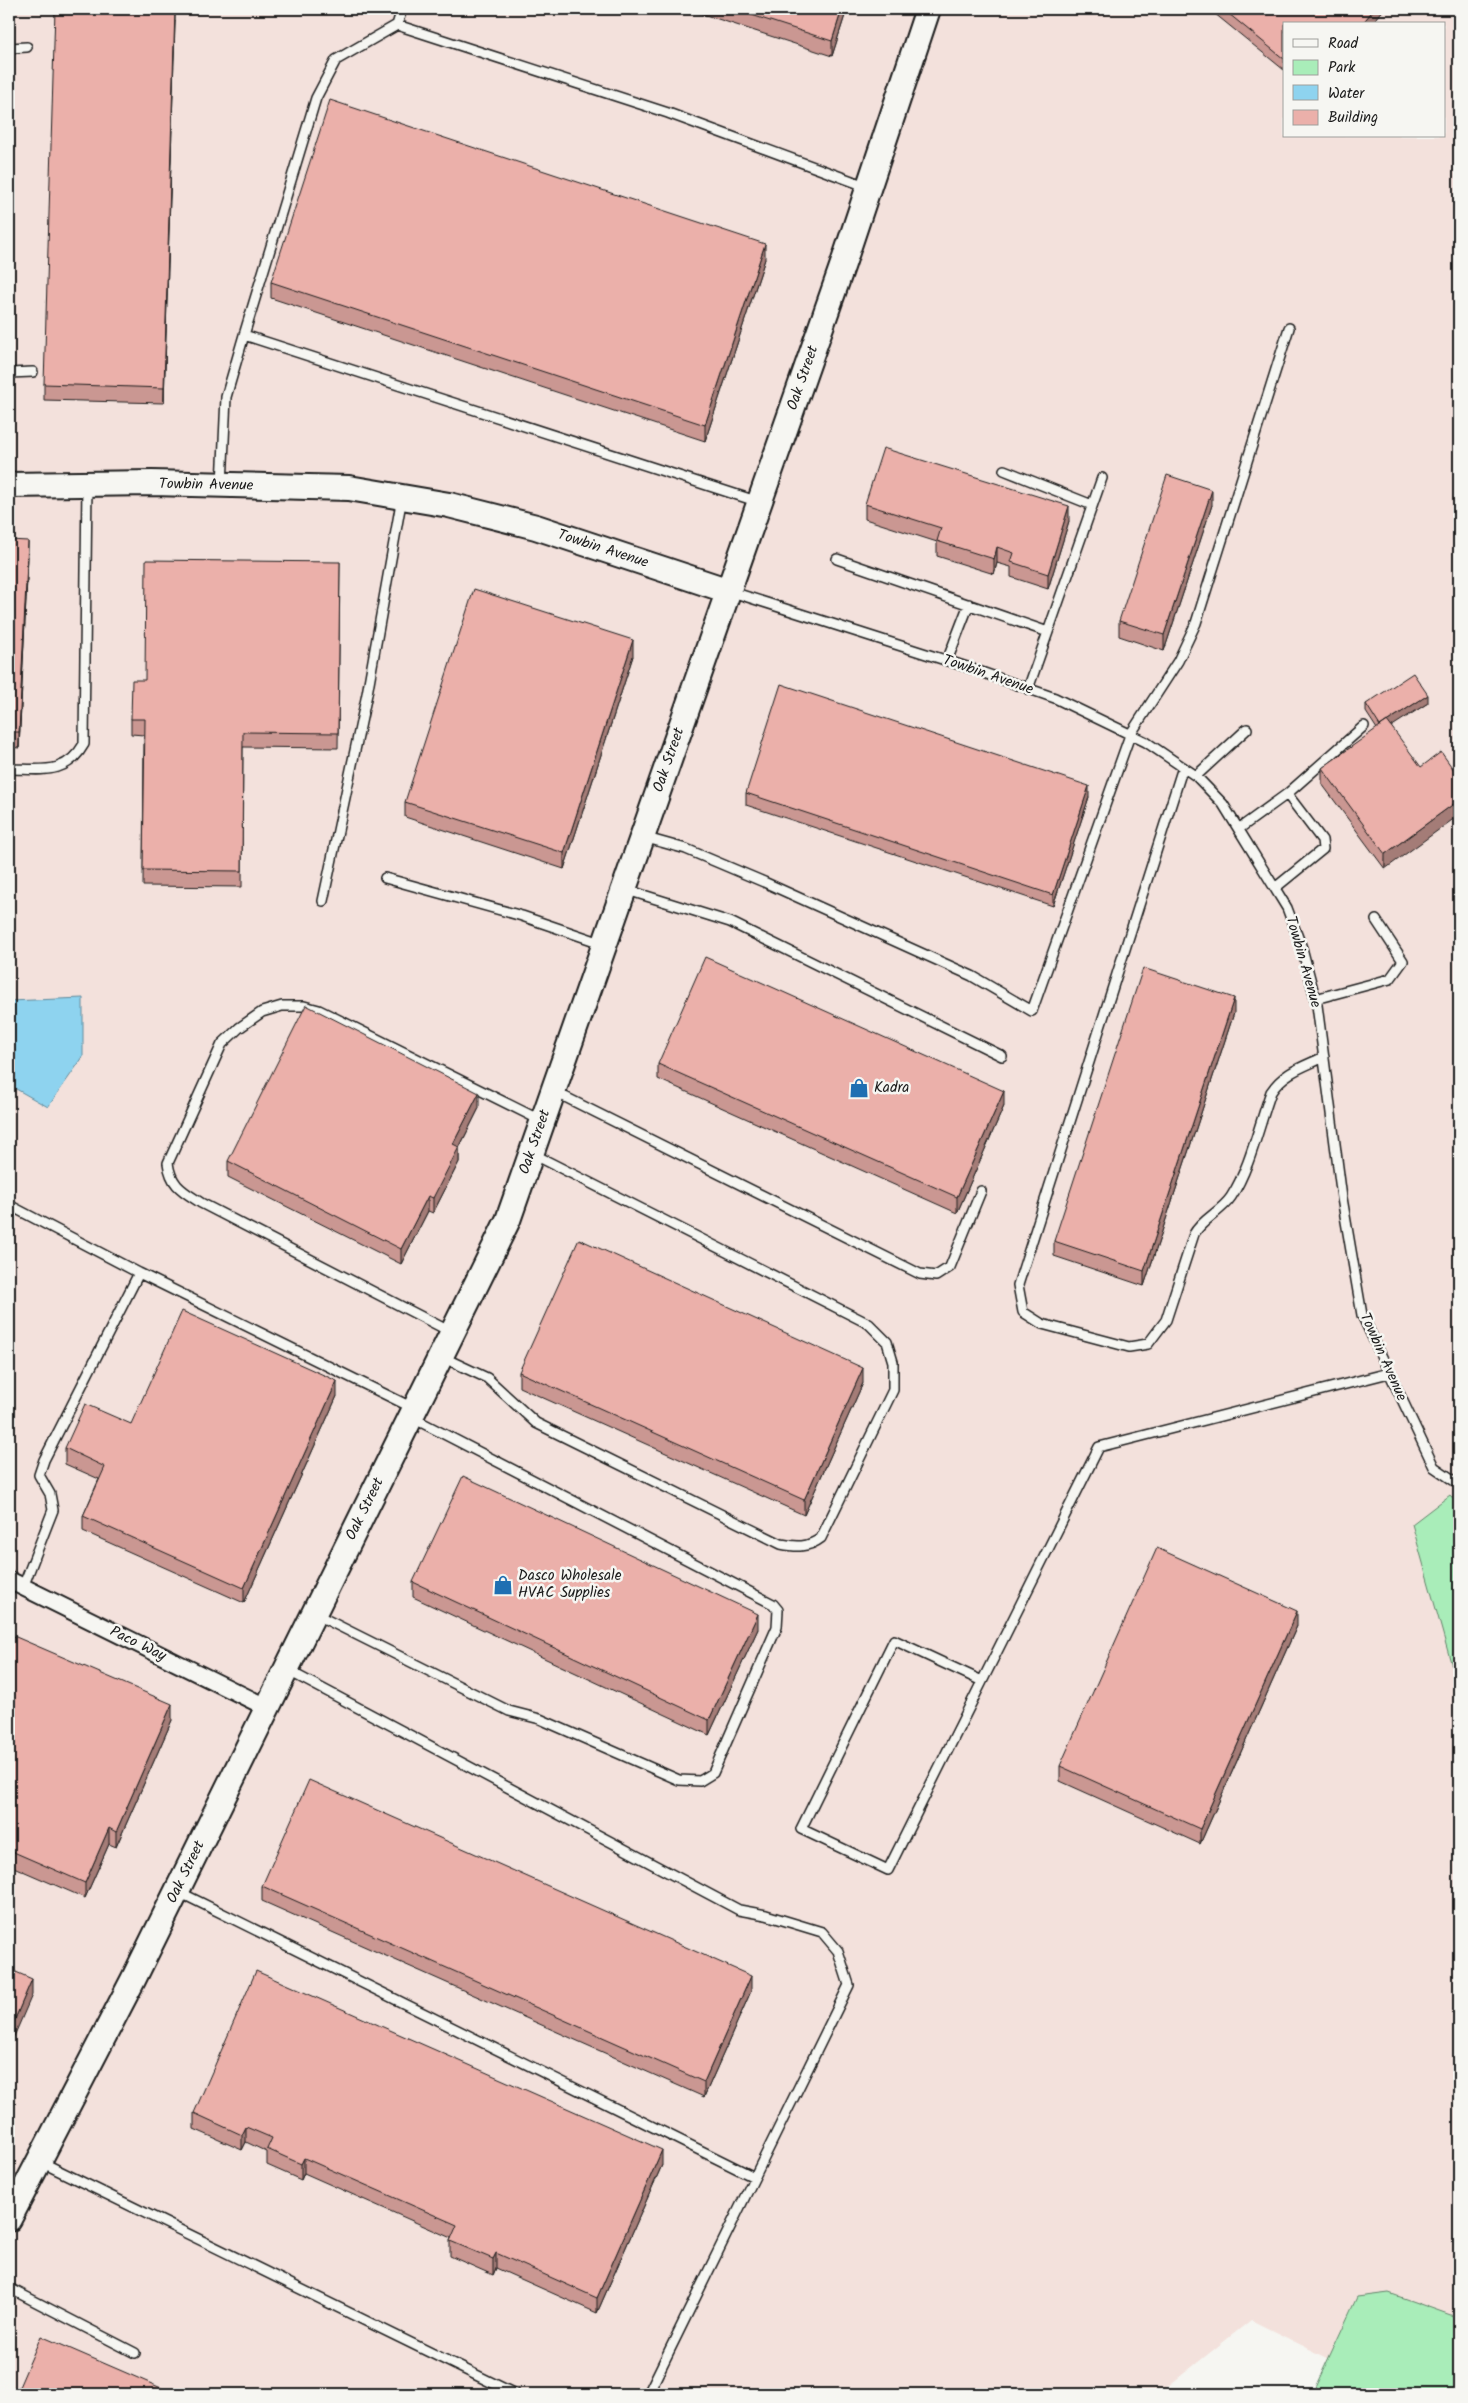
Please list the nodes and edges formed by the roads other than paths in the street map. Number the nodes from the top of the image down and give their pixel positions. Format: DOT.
graph roads {
  1 [pos="402,9"];
  2 [pos="928,9"];
  3 [pos="397,25"];
  4 [pos="27,47"];
  5 [pos="9,48"];
  6 [pos="869,187"];
  7 [pos="1289,328"];
  8 [pos="244,335"];
  9 [pos="33,372"];
  10 [pos="9,373"];
  11 [pos="1004,470"];
  12 [pos="1102,478"];
  13 [pos="87,484"];
  14 [pos="9,485"];
  15 [pos="222,485"];
  16 [pos="402,497"];
  17 [pos="760,503"];
  18 [pos="1092,505"];
  19 [pos="838,559"];
  20 [pos="729,591"];
  21 [pos="969,604"];
  22 [pos="1048,632"];
  23 [pos="947,660"];
  24 [pos="1028,688"];
  25 [pos="1364,726"];
  26 [pos="1247,729"];
  27 [pos="1130,735"];
  28 [pos="1183,767"];
  29 [pos="9,769"];
  30 [pos="1196,776"];
  31 [pos="1287,794"];
  32 [pos="1240,828"];
  33 [pos="642,837"];
  34 [pos="385,878"];
  35 [pos="1276,888"];
  36 [pos="624,889"];
  37 [pos="323,901"];
  38 [pos="1376,920"];
  39 [pos="604,944"];
  40 [pos="1316,999"];
  41 [pos="1002,1056"];
  42 [pos="1324,1058"];
  43 [pos="553,1091"];
  44 [pos="542,1122"];
  45 [pos="531,1153"];
  46 [pos="981,1191"];
  47 [pos="9,1205"];
  48 [pos="138,1273"];
  49 [pos="452,1333"];
  50 [pos="441,1356"];
  51 [pos="1389,1373"];
  52 [pos="413,1413"];
  53 [pos="1459,1484"];
  54 [pos="16,1583"];
  55 [pos="314,1614"];
  56 [pos="287,1670"];
  57 [pos="982,1682"];
  58 [pos="268,1708"];
  59 [pos="177,1891"];
  60 [pos="39,2161"];
  61 [pos="754,2177"];
  62 [pos="9,2219"];
  63 [pos="9,2288"];
  64 [pos="135,2353"];
  65 [pos="515,2394"];
  66 [pos="648,2394"];
  1 -- 3 [label="lane"];
  2 -- 6 [label="street, Oak Street"];
  3 -- 6 [label="lane"];
  3 -- 8 [label="lane"];
  4 -- 5 [label="lane"];
  6 -- 17 [label="street, Oak Street"];
  7 -- 27 [label="lane"];
  8 -- 15 [label="lane"];
  8 -- 17 [label="lane"];
  9 -- 10 [label="lane"];
  11 -- 18 [label="lane"];
  12 -- 18 [label="lane"];
  13 -- 14 [label="street, Towbin Avenue"];
  13 -- 15 [label="street, Towbin Avenue"];
  13 -- 29 [label="lane"];
  15 -- 16 [label="street, Towbin Avenue"];
  16 -- 20 [label="street, Towbin Avenue"];
  16 -- 37 [label="lane"];
  17 -- 20 [label="street, Oak Street"];
  18 -- 22 [label="lane"];
  19 -- 21 [label="lane"];
  20 -- 23 [label="lane, Towbin Avenue"];
  20 -- 33 [label="street, Oak Street"];
  21 -- 22 [label="lane"];
  21 -- 23 [label="lane"];
  22 -- 24 [label="lane"];
  23 -- 24 [label="lane, Towbin Avenue"];
  24 -- 27 [label="lane, Towbin Avenue"];
  25 -- 31 [label="lane"];
  26 -- 30 [label="lane"];
  27 -- 28 [label="lane, Towbin Avenue"];
  27 -- 33 [label="lane"];
  28 -- 30 [label="lane, Towbin Avenue"];
  28 -- 42 [label="lane"];
  30 -- 32 [label="lane, Towbin Avenue"];
  31 -- 32 [label="lane"];
  31 -- 35 [label="lane"];
  32 -- 35 [label="lane, Towbin Avenue"];
  33 -- 36 [label="street, Oak Street"];
  34 -- 39 [label="lane"];
  35 -- 40 [label="lane, Towbin Avenue"];
  36 -- 39 [label="street, Oak Street"];
  36 -- 41 [label="lane"];
  38 -- 40 [label="lane"];
  39 -- 43 [label="street, Oak Street"];
  40 -- 42 [label="lane, Towbin Avenue"];
  42 -- 51 [label="lane, Towbin Avenue"];
  43 -- 44 [label="street, Oak Street"];
  43 -- 46 [label="lane"];
  44 -- 45 [label="street, Oak Street"];
  44 -- 49 [label="lane"];
  45 -- 49 [label="street, Oak Street"];
  45 -- 50 [label="lane"];
  47 -- 48 [label="lane"];
  48 -- 52 [label="lane"];
  48 -- 54 [label="lane"];
  49 -- 50 [label="street, Oak Street"];
  50 -- 52 [label="street, Oak Street"];
  51 -- 53 [label="lane, Towbin Avenue"];
  51 -- 57 [label="lane"];
  52 -- 55 [label="street, Oak Street"];
  52 -- 55 [label="lane"];
  54 -- 58 [label="street, Paco Way"];
  55 -- 56 [label="street, Oak Street"];
  56 -- 58 [label="street, Oak Street"];
  56 -- 61 [label="lane"];
  57 -- 57 [label="lane"];
  58 -- 59 [label="street, Oak Street"];
  59 -- 60 [label="street, Oak Street"];
  59 -- 61 [label="lane"];
  60 -- 62 [label="street, Oak Street"];
  60 -- 65 [label="lane"];
  61 -- 66 [label="lane"];
  63 -- 64 [label="lane"];
}
